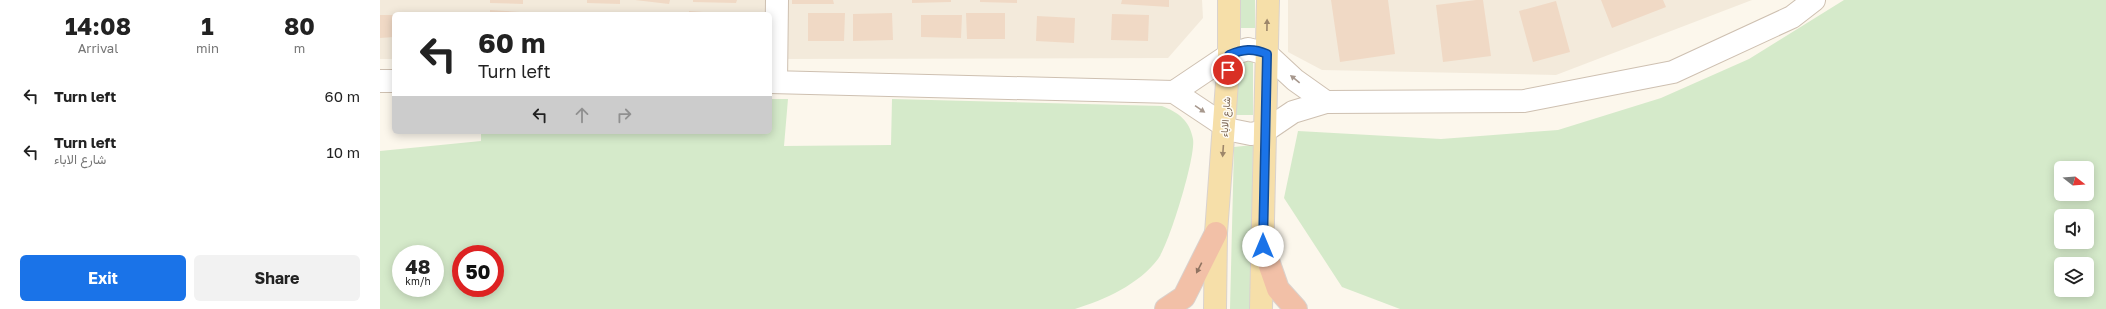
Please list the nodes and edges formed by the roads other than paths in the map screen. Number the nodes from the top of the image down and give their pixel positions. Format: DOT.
graph roads {
  1 [pos="777,0"];
  2 [pos="1229,0"];
  3 [pos="1268,0"];
  4 [pos="1814,0"];
  5 [pos="1267,54"];
  6 [pos="1229,55"];
  7 [pos="380,81"];
  8 [pos="392,81"];
  9 [pos="773,82"];
  10 [pos="1174,92"];
  11 [pos="1326,102"];
  12 [pos="1225,126"];
  13 [pos="1265,131"];
  14 [pos="1216,233"];
  15 [pos="1263,246"];
  16 [pos="1166,309"];
  17 [pos="1215,309"];
  18 [pos="1262,309"];
  19 [pos="1296,309"];
  1 -- 9 [label="street"];
  2 -- 6 [label="main road, شارع الاباء"];
  5 -- 3 [label="main road, one-way"];
  4 -- 11 [label="street"];
  5 -- 6 [label="street"];
  11 -- 5 [label="street, one-way"];
  5 -- 13 [label="main road"];
  6 -- 10 [label="street"];
  6 -- 12 [label="main road, شارع الاباء"];
  7 -- 8 [label="street"];
  9 -- 10 [label="street"];
  10 -- 12 [label="street, one-way"];
  11 -- 13 [label="street"];
  12 -- 13 [label="street"];
  12 -- 14 [label="main road, شارع الاباء, one-way"];
  13 -- 15 [label="main road"];
  14 -- 16 [label="highway, one-way"];
  14 -- 17 [label="main road, شارع الاباء"];
  15 -- 18 [label="main road"];
  15 -- 19 [label="highway"];
}
